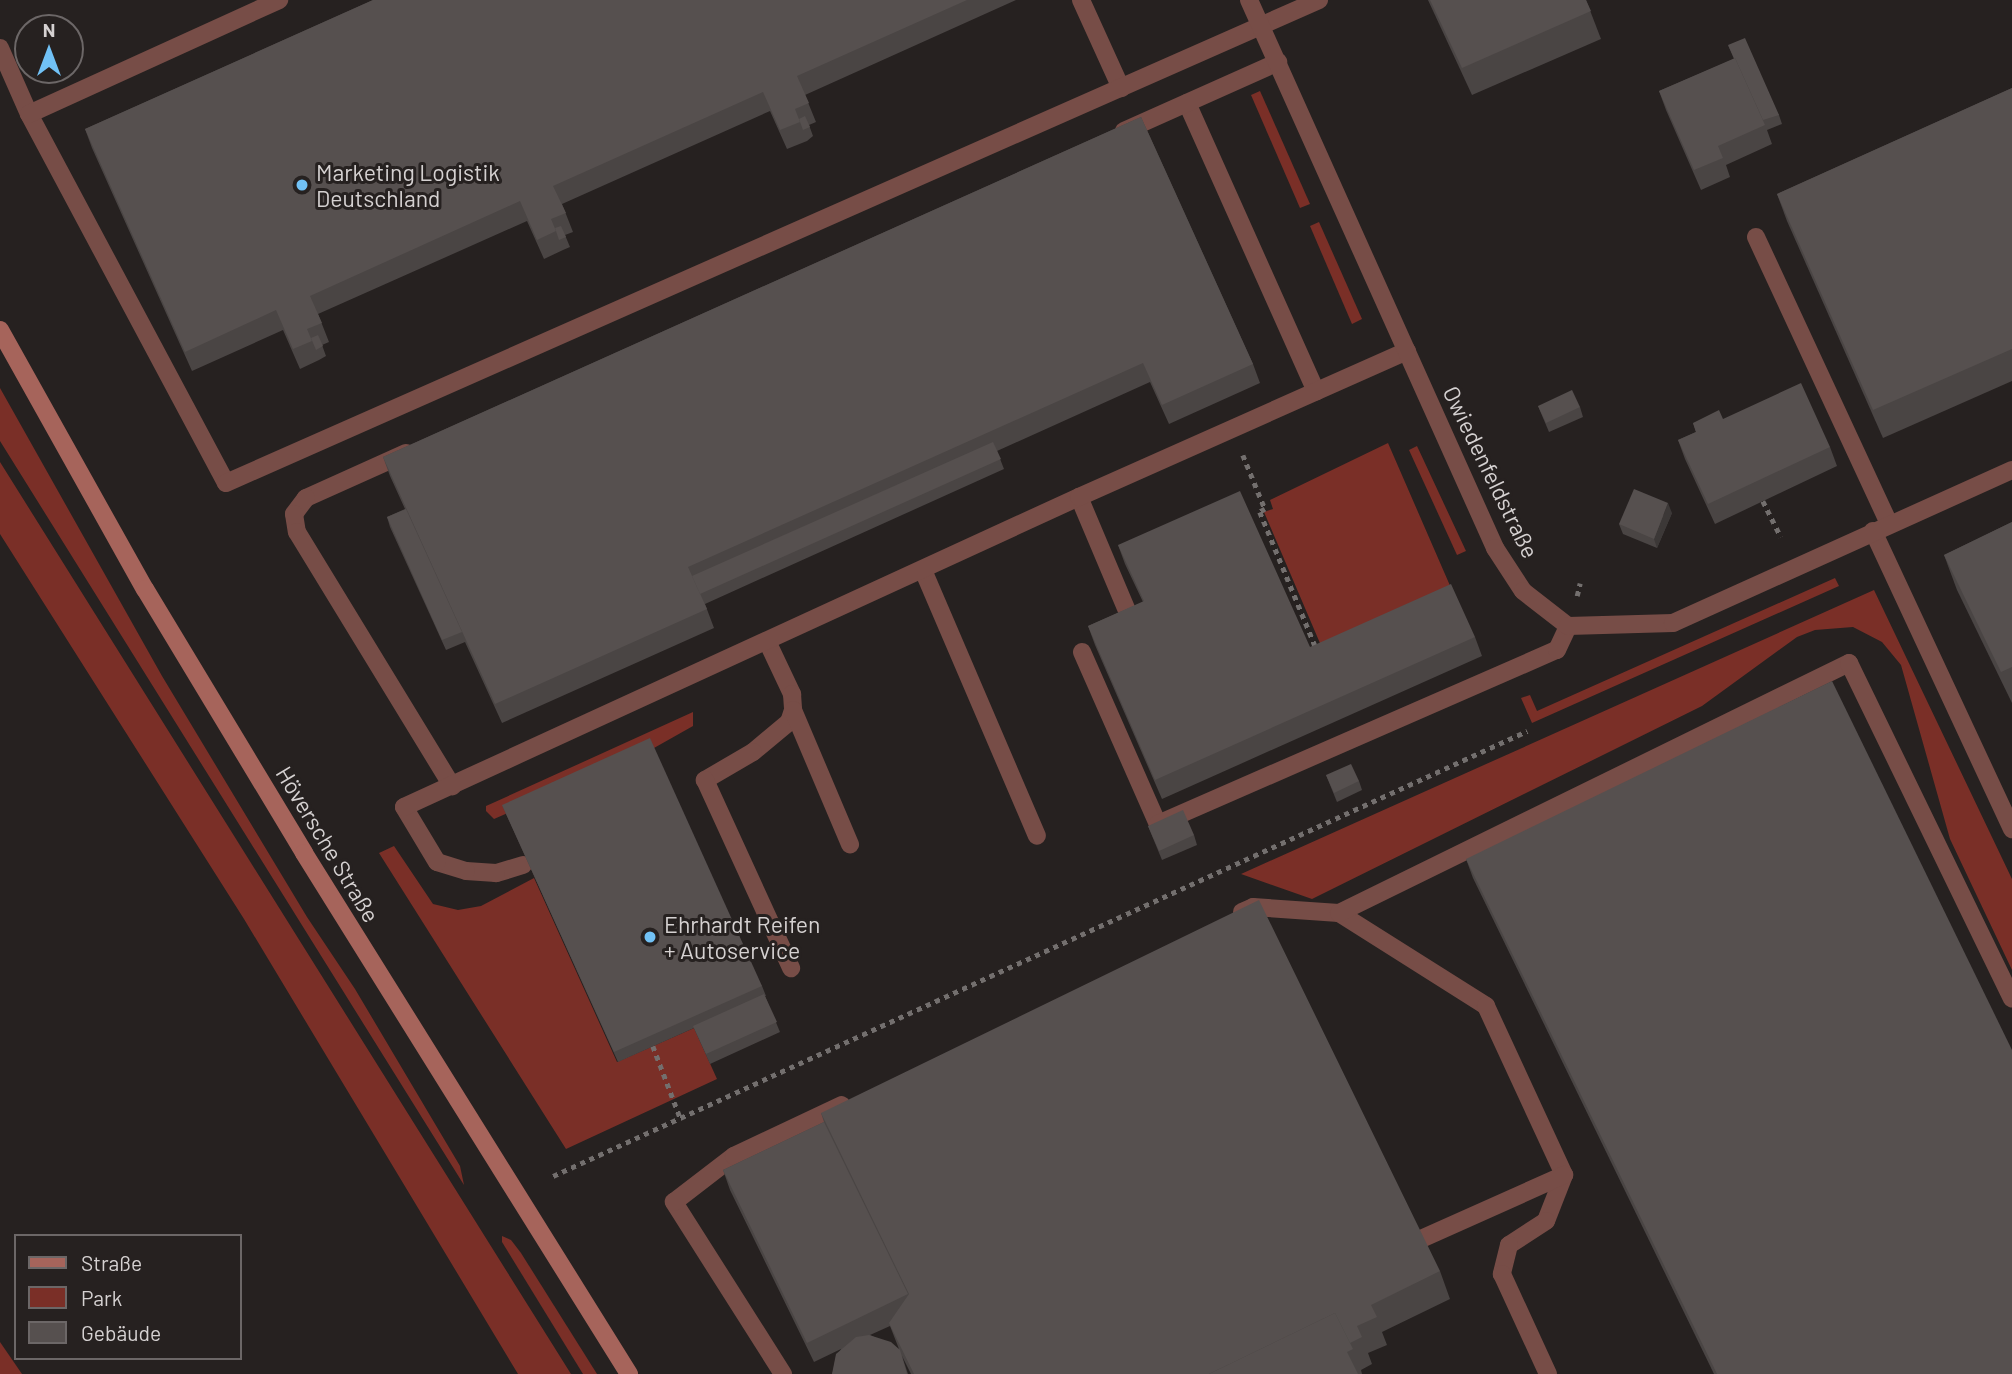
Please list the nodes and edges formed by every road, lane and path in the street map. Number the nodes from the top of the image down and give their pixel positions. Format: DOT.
graph roads {
  1 [pos="279,0"];
  2 [pos="1081,0"];
  3 [pos="1249,0"];
  4 [pos="1319,0"];
  5 [pos="1261,26"];
  6 [pos="0,48"];
  7 [pos="1278,62"];
  8 [pos="1121,88"];
  9 [pos="1186,103"];
  10 [pos="29,114"];
  11 [pos="1110,138"];
  12 [pos="1756,237"];
  13 [pos="0,330"];
  14 [pos="1407,351"];
  15 [pos="1316,392"];
  16 [pos="1233,429"];
  17 [pos="421,447"];
  18 [pos="2012,470"];
  19 [pos="1079,497"];
  20 [pos="1763,501"];
  21 [pos="1881,528"];
  22 [pos="1781,537"];
  23 [pos="923,570"];
  24 [pos="1580,583"];
  25 [pos="1578,591"];
  26 [pos="1130,618"];
  27 [pos="1568,625"];
  28 [pos="767,641"];
  29 [pos="1082,652"];
  30 [pos="1320,658"];
  31 [pos="793,710"];
  32 [pos="1527,731"];
  33 [pos="452,786"];
  34 [pos="2012,829"];
  35 [pos="1037,836"];
  36 [pos="850,844"];
  37 [pos="523,865"];
  38 [pos="1339,913"];
  39 [pos="1228,919"];
  40 [pos="791,968"];
  41 [pos="2012,999"];
  42 [pos="653,1046"];
  43 [pos="858,1097"];
  44 [pos="680,1117"];
  45 [pos="1564,1175"];
  46 [pos="553,1176"];
  47 [pos="1421,1239"];
  48 [pos="629,1374"];
  49 [pos="782,1374"];
  50 [pos="1548,1374"];
  1 -- 10 [label="street"];
  2 -- 8 [label="street"];
  3 -- 5 [label="street, Owiedenfeldstraße"];
  4 -- 5 [label="street"];
  5 -- 7 [label="street, Owiedenfeldstraße"];
  5 -- 8 [label="street"];
  6 -- 10 [label="street"];
  7 -- 9 [label="street"];
  7 -- 14 [label="street, Owiedenfeldstraße"];
  8 -- 10 [label="street"];
  9 -- 11 [label="street"];
  9 -- 15 [label="street"];
  12 -- 21 [label="street"];
  13 -- 48 [label="main road, Höversche Straße"];
  14 -- 15 [label="street"];
  14 -- 27 [label="street, Owiedenfeldstraße"];
  15 -- 16 [label="street"];
  16 -- 19 [label="street"];
  16 -- 30 [label="path"];
  17 -- 33 [label="street"];
  18 -- 21 [label="street"];
  19 -- 23 [label="street"];
  19 -- 26 [label="street"];
  20 -- 22 [label="path"];
  21 -- 27 [label="street"];
  21 -- 34 [label="street"];
  23 -- 28 [label="street"];
  23 -- 35 [label="street"];
  24 -- 25 [label="path"];
  27 -- 29 [label="street"];
  28 -- 31 [label="street"];
  28 -- 33 [label="street"];
  31 -- 36 [label="street"];
  31 -- 40 [label="street"];
  32 -- 44 [label="path"];
  33 -- 37 [label="street"];
  38 -- 39 [label="street"];
  38 -- 41 [label="street"];
  38 -- 45 [label="street"];
  42 -- 44 [label="path"];
  43 -- 49 [label="street"];
  44 -- 46 [label="path"];
  45 -- 47 [label="street"];
  45 -- 50 [label="street"];
}
